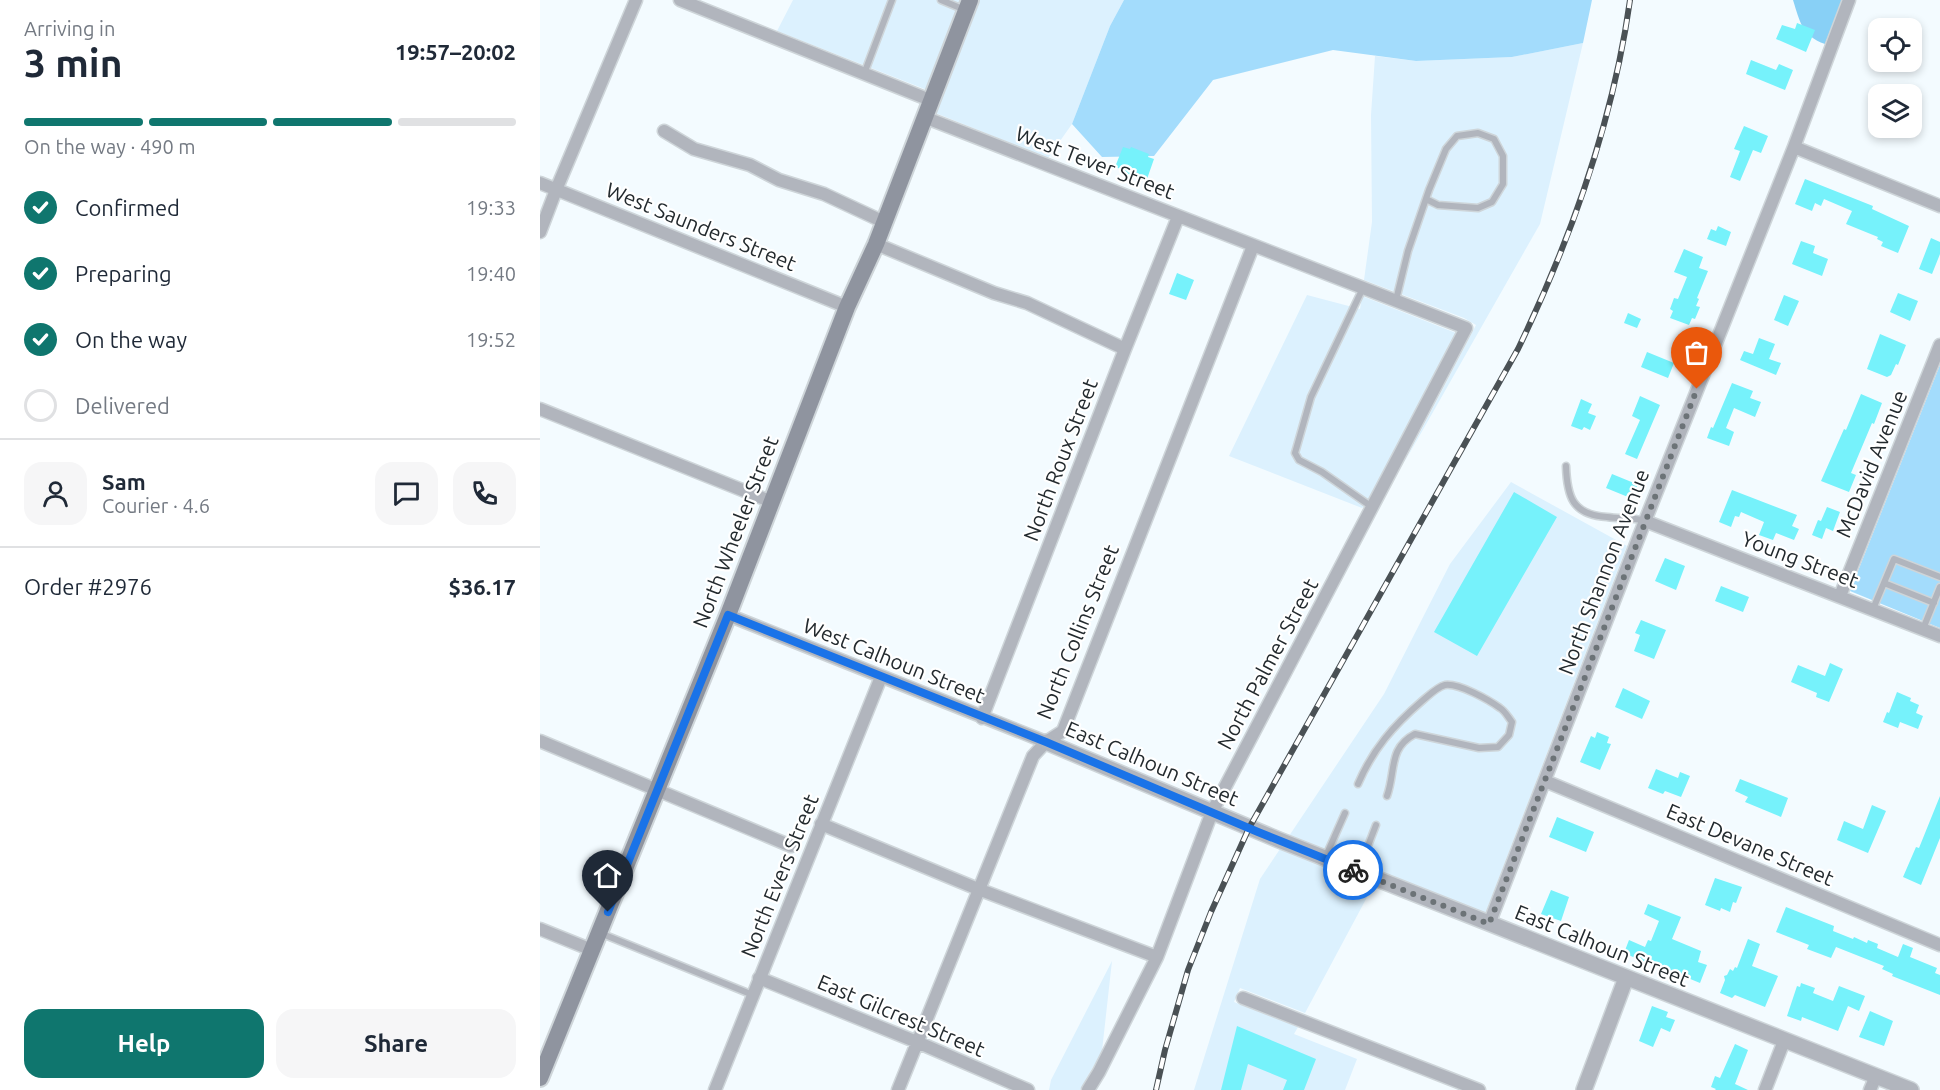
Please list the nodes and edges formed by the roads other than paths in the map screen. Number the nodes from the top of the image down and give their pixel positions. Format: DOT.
graph roads {
  1 [pos="636,0"];
  2 [pos="680,0"];
  3 [pos="892,0"];
  4 [pos="941,0"];
  5 [pos="1850,0"];
  6 [pos="968,5"];
  7 [pos="864,74"];
  8 [pos="930,100"];
  9 [pos="924,117"];
  10 [pos="664,131"];
  11 [pos="1794,147"];
  12 [pos="540,183"];
  13 [pos="556,190"];
  14 [pos="1426,200"];
  15 [pos="1940,206"];
  16 [pos="1179,217"];
  17 [pos="884,222"];
  18 [pos="540,232"];
  19 [pos="876,244"];
  20 [pos="1253,246"];
  21 [pos="1363,288"];
  22 [pos="1396,301"];
  23 [pos="847,308"];
  24 [pos="1467,328"];
  25 [pos="1940,345"];
  26 [pos="1125,349"];
  27 [pos="540,409"];
  28 [pos="1566,466"];
  29 [pos="772,502"];
  30 [pos="1372,507"];
  31 [pos="1645,521"];
  32 [pos="1940,577"];
  33 [pos="1884,583"];
  34 [pos="1940,587"];
  35 [pos="1840,596"];
  36 [pos="1934,603"];
  37 [pos="1873,609"];
  38 [pos="728,615"];
  39 [pos="1923,629"];
  40 [pos="1940,636"];
  41 [pos="881,677"];
  42 [pos="982,718"];
  43 [pos="540,741"];
  44 [pos="1046,742"];
  45 [pos="1545,781"];
  46 [pos="1358,784"];
  47 [pos="658,790"];
  48 [pos="1387,796"];
  49 [pos="1212,812"];
  50 [pos="1345,813"];
  51 [pos="821,824"];
  52 [pos="1376,825"];
  53 [pos="791,846"];
  54 [pos="1325,859"];
  55 [pos="1358,872"];
  56 [pos="978,889"];
  57 [pos="1489,924"];
  58 [pos="540,929"];
  59 [pos="599,932"];
  60 [pos="1940,945"];
  61 [pos="592,950"];
  62 [pos="1157,957"];
  63 [pos="759,978"];
  64 [pos="1626,978"];
  65 [pos="753,995"];
  66 [pos="1243,998"];
  67 [pos="1784,1041"];
  68 [pos="917,1042"];
  69 [pos="540,1078"];
  70 [pos="1873,1083"];
  71 [pos="715,1090"];
  72 [pos="898,1090"];
  73 [pos="1028,1090"];
  74 [pos="1088,1090"];
  75 [pos="1479,1090"];
  76 [pos="1584,1090"];
  77 [pos="1765,1090"];
  78 [pos="1911,1090"];
  1 -- 13 [label="street"];
  2 -- 7 [label="street"];
  3 -- 7 [label="lane"];
  4 -- 6 [label="lane"];
  5 -- 11 [label="street, North Shannon Avenue"];
  6 -- 8 [label="main road, North Wheeler Street"];
  7 -- 8 [label="street"];
  8 -- 9 [label="main road, North Wheeler Street"];
  9 -- 16 [label="street, West Tever Street"];
  9 -- 17 [label="main road, North Wheeler Street"];
  10 -- 17 [label="street"];
  11 -- 15 [label="street"];
  11 -- 31 [label="street, North Shannon Avenue"];
  12 -- 13 [label="street, West Saunders Street"];
  13 -- 18 [label="street"];
  13 -- 23 [label="street, West Saunders Street"];
  14 -- 14 [label="lane"];
  14 -- 22 [label="lane"];
  16 -- 20 [label="street, West Tever Street"];
  16 -- 26 [label="street, North Roux Street"];
  17 -- 19 [label="main road, North Wheeler Street"];
  19 -- 23 [label="main road, North Wheeler Street"];
  19 -- 26 [label="street"];
  20 -- 21 [label="street, West Tever Street"];
  20 -- 44 [label="street, North Collins Street"];
  21 -- 22 [label="street, West Tever Street"];
  21 -- 30 [label="lane"];
  22 -- 24 [label="street, West Tever Street"];
  23 -- 29 [label="main road, North Wheeler Street"];
  24 -- 30 [label="street, North Palmer Street"];
  25 -- 35 [label="street, McDavid Avenue"];
  26 -- 42 [label="street, North Roux Street"];
  27 -- 29 [label="street"];
  28 -- 31 [label="lane"];
  29 -- 38 [label="main road, North Wheeler Street"];
  30 -- 49 [label="street, North Palmer Street"];
  31 -- 35 [label="street, Young Street"];
  31 -- 45 [label="street, North Shannon Avenue"];
  32 -- 33 [label="lane"];
  33 -- 36 [label="lane"];
  33 -- 37 [label="lane"];
  34 -- 36 [label="lane"];
  35 -- 37 [label="street, Young Street"];
  36 -- 39 [label="lane"];
  37 -- 39 [label="street, Young Street"];
  38 -- 41 [label="street, West Calhoun Street"];
  38 -- 47 [label="main road, North Wheeler Street"];
  39 -- 40 [label="street, Young Street"];
  41 -- 42 [label="street, West Calhoun Street"];
  41 -- 51 [label="street, North Evers Street"];
  42 -- 44 [label="street, West Calhoun Street"];
  43 -- 47 [label="street"];
  44 -- 49 [label="street, East Calhoun Street"];
  44 -- 56 [label="street, North Collins Street"];
  45 -- 57 [label="street, North Shannon Avenue"];
  45 -- 60 [label="street, East Devane Street"];
  46 -- 48 [label="lane"];
  47 -- 53 [label="street"];
  47 -- 59 [label="main road, North Wheeler Street"];
  49 -- 54 [label="street, East Calhoun Street"];
  49 -- 62 [label="street, North Palmer Street"];
  50 -- 54 [label="lane"];
  51 -- 56 [label="street"];
  51 -- 63 [label="street, North Evers Street"];
  52 -- 55 [label="lane"];
  54 -- 55 [label="street, East Calhoun Street"];
  55 -- 57 [label="street, East Calhoun Street"];
  56 -- 62 [label="street"];
  56 -- 68 [label="street, North Collins Street"];
  57 -- 64 [label="street, East Calhoun Street"];
  58 -- 61 [label="street"];
  59 -- 61 [label="main road, North Wheeler Street"];
  59 -- 65 [label="lane"];
  61 -- 69 [label="main road, North Wheeler Street"];
  62 -- 74 [label="street, North Palmer Street"];
  63 -- 65 [label="street, North Evers Street"];
  63 -- 68 [label="street, East Gilcrest Street"];
  64 -- 67 [label="street, East Calhoun Street"];
  64 -- 76 [label="street"];
  65 -- 71 [label="street, North Evers Street"];
  66 -- 75 [label="street"];
  67 -- 70 [label="street, East Calhoun Street"];
  67 -- 77 [label="street"];
  68 -- 72 [label="street, North Collins Street"];
  68 -- 73 [label="street, East Gilcrest Street"];
  70 -- 78 [label="street, East Calhoun Street"];
}
